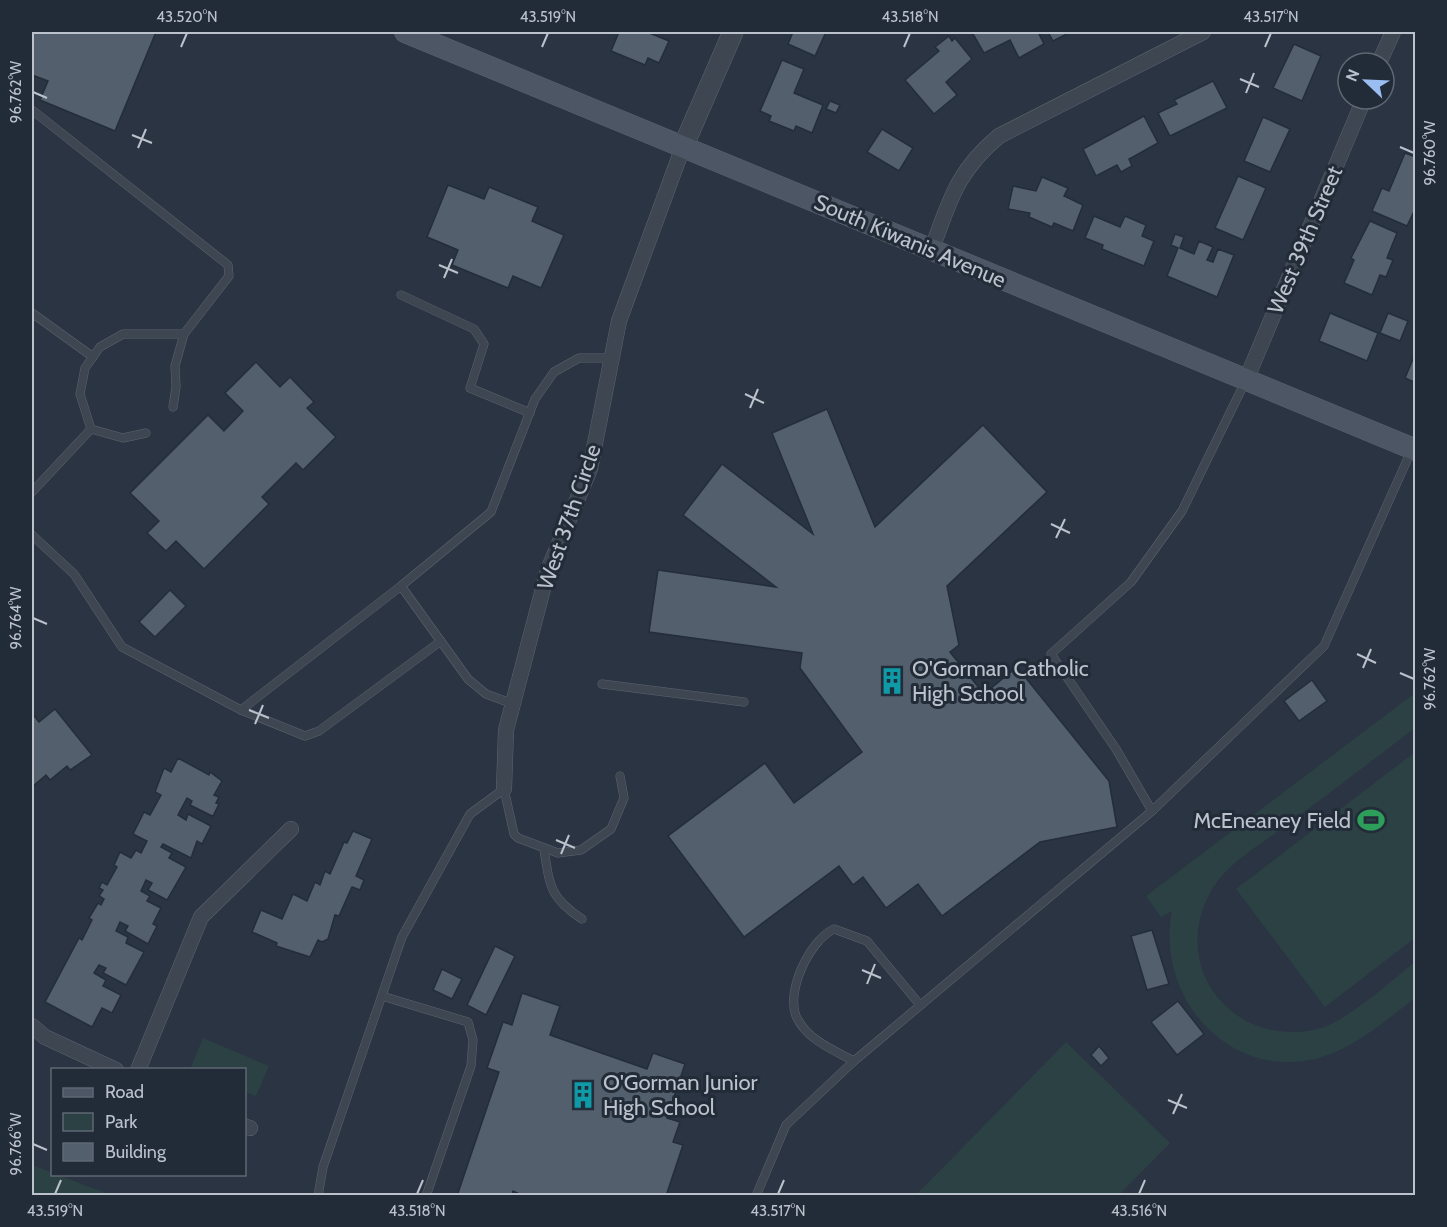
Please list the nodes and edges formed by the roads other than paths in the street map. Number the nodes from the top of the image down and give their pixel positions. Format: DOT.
graph roads {
  1 [pos="407,32"];
  2 [pos="733,32"];
  3 [pos="1203,32"];
  4 [pos="1393,32"];
  5 [pos="1384,51"];
  6 [pos="32,110"];
  7 [pos="1359,111"];
  8 [pos="684,147"];
  9 [pos="931,251"];
  10 [pos="401,295"];
  11 [pos="32,313"];
  12 [pos="184,334"];
  13 [pos="93,357"];
  14 [pos="612,358"];
  15 [pos="1246,380"];
  16 [pos="173,407"];
  17 [pos="530,413"];
  18 [pos="91,429"];
  19 [pos="146,434"];
  20 [pos="1414,449"];
  21 [pos="32,492"];
  22 [pos="32,535"];
  23 [pos="401,586"];
  24 [pos="441,641"];
  25 [pos="603,684"];
  26 [pos="744,702"];
  27 [pos="513,704"];
  28 [pos="241,710"];
  29 [pos="620,776"];
  30 [pos="504,789"];
  31 [pos="1152,812"];
  32 [pos="291,829"];
  33 [pos="544,850"];
  34 [pos="582,919"];
  35 [pos="382,996"];
  36 [pos="920,1005"];
  37 [pos="32,1026"];
  38 [pos="854,1061"];
  39 [pos="112,1068"];
  40 [pos="139,1068"];
  41 [pos="318,1196"];
  42 [pos="426,1196"];
  43 [pos="756,1196"];
  1 -- 8 [label="main road, South Kiwanis Avenue"];
  2 -- 8 [label="street"];
  3 -- 9 [label="street"];
  4 -- 5 [label="street"];
  6 -- 12 [label="lane"];
  7 -- 15 [label="street, West 39th Street"];
  8 -- 9 [label="main road, South Kiwanis Avenue"];
  8 -- 14 [label="street, West 37th Circle"];
  9 -- 15 [label="main road, South Kiwanis Avenue"];
  10 -- 17 [label="lane"];
  11 -- 13 [label="lane"];
  12 -- 13 [label="lane"];
  12 -- 16 [label="lane"];
  13 -- 18 [label="lane"];
  14 -- 17 [label="lane"];
  14 -- 27 [label="street, West 37th Circle"];
  15 -- 20 [label="main road, South Kiwanis Avenue"];
  15 -- 31 [label="lane"];
  17 -- 23 [label="lane"];
  18 -- 19 [label="lane"];
  18 -- 21 [label="lane"];
  20 -- 31 [label="lane"];
  22 -- 28 [label="lane"];
  23 -- 24 [label="lane"];
  23 -- 28 [label="lane"];
  24 -- 27 [label="lane"];
  24 -- 28 [label="lane"];
  25 -- 26 [label="lane"];
  27 -- 30 [label="street, West 37th Circle"];
  29 -- 33 [label="lane"];
  30 -- 33 [label="lane"];
  30 -- 35 [label="lane"];
  31 -- 36 [label="lane"];
  32 -- 40 [label="street"];
  33 -- 34 [label="lane"];
  35 -- 41 [label="lane"];
  35 -- 42 [label="lane"];
  36 -- 38 [label="lane"];
  36 -- 38 [label="lane"];
  37 -- 39 [label="street"];
  38 -- 43 [label="lane"];
}
